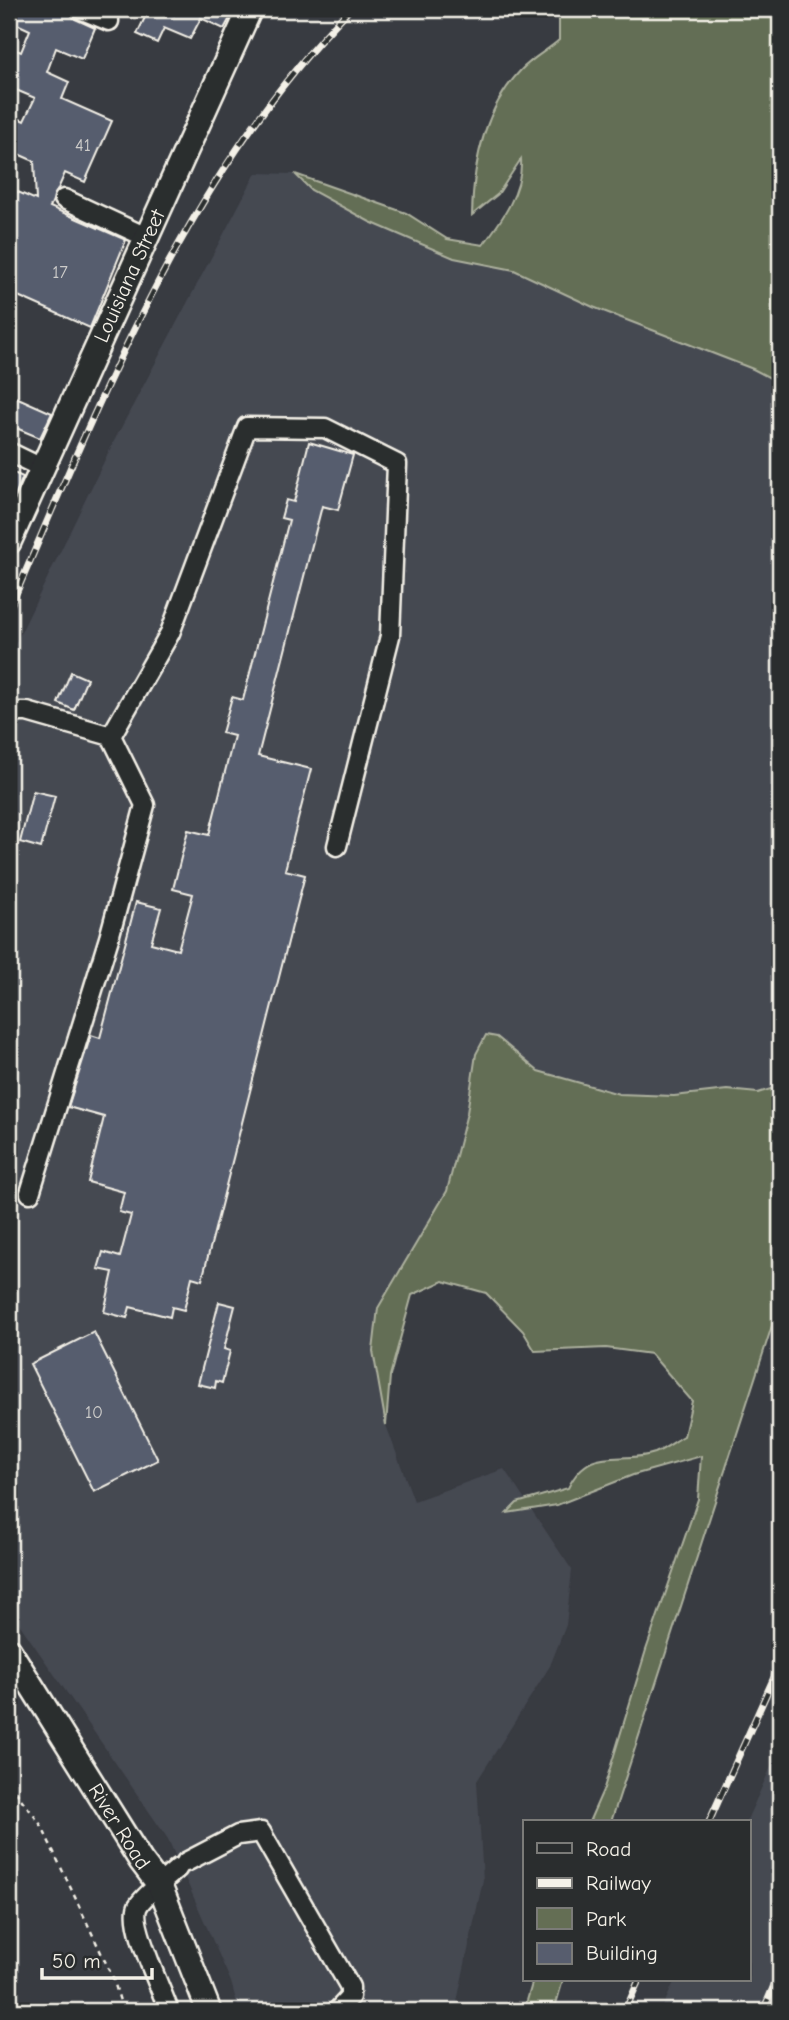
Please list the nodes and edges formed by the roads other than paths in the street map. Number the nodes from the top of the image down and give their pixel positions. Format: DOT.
graph roads {
  1 [pos="80,9"];
  2 [pos="250,9"];
  3 [pos="108,21"];
  4 [pos="64,199"];
  5 [pos="146,237"];
  6 [pos="9,452"];
  7 [pos="42,468"];
  8 [pos="9,542"];
  9 [pos="9,712"];
  10 [pos="111,736"];
  11 [pos="337,846"];
  12 [pos="30,1193"];
  13 [pos="9,1650"];
  14 [pos="160,1886"];
  15 [pos="169,2011"];
  16 [pos="209,2011"];
  17 [pos="337,2011"];
  1 -- 3 [label="street"];
  2 -- 5 [label="main road, Louisiana Street"];
  4 -- 5 [label="street"];
  5 -- 7 [label="main road, Louisiana Street"];
  6 -- 7 [label="street"];
  7 -- 8 [label="main road, Louisiana Street"];
  9 -- 10 [label="street"];
  10 -- 11 [label="street"];
  10 -- 12 [label="street"];
  13 -- 14 [label="main road, River Road"];
  14 -- 15 [label="street"];
  14 -- 16 [label="main road, River Road"];
  14 -- 17 [label="street"];
}
